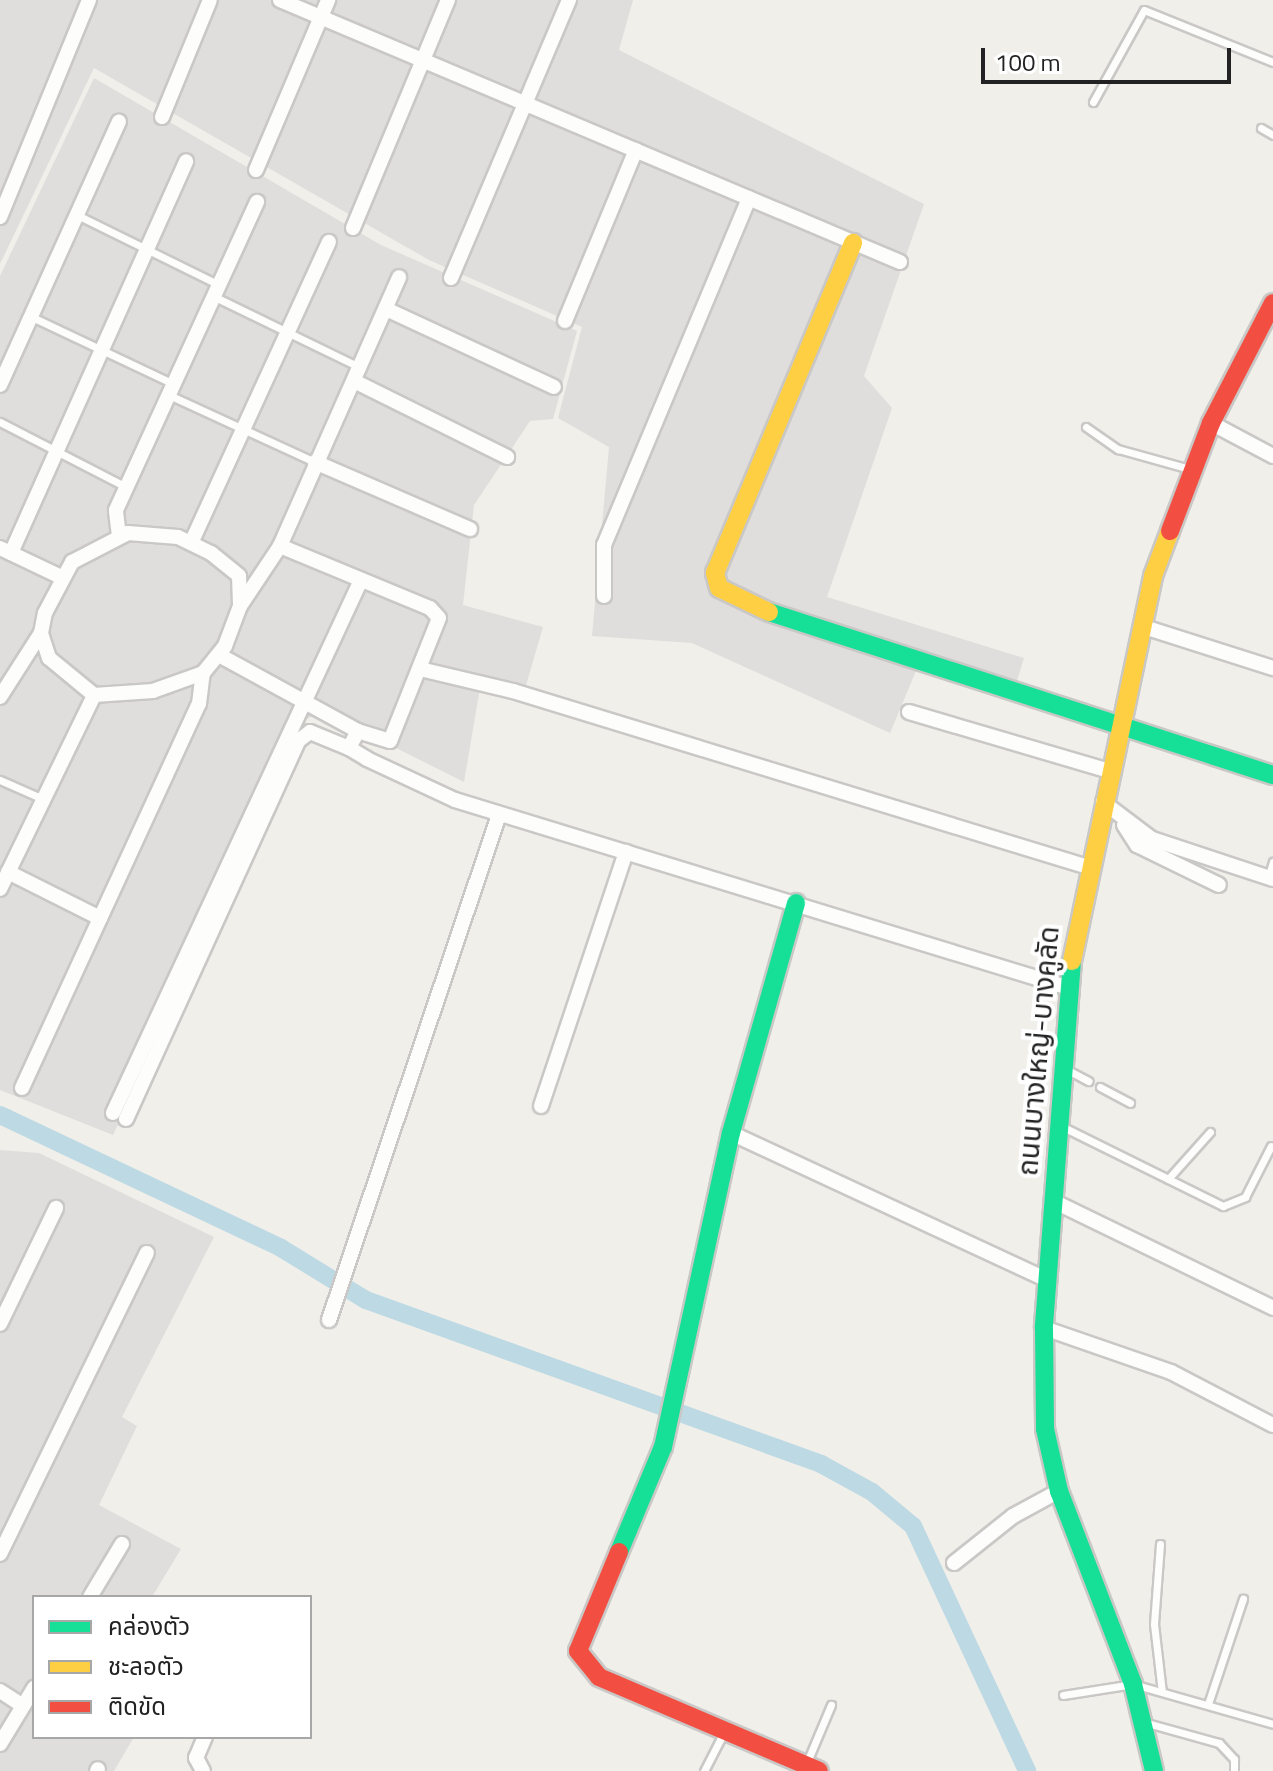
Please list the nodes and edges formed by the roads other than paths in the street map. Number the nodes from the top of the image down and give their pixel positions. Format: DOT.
graph roads {
  1 [pos="89,0"];
  2 [pos="210,0"];
  3 [pos="280,0"];
  4 [pos="328,0"];
  5 [pos="448,0"];
  6 [pos="569,0"];
  7 [pos="321,17"];
  8 [pos="423,60"];
  9 [pos="1273,62"];
  10 [pos="1093,102"];
  11 [pos="523,103"];
  12 [pos="162,117"];
  13 [pos="119,122"];
  14 [pos="1261,128"];
  15 [pos="1273,135"];
  16 [pos="636,150"];
  17 [pos="186,161"];
  18 [pos="256,170"];
  19 [pos="749,198"];
  20 [pos="257,202"];
  21 [pos="79,216"];
  22 [pos="0,217"];
  23 [pos="353,228"];
  24 [pos="329,242"];
  25 [pos="853,243"];
  26 [pos="149,253"];
  27 [pos="900,262"];
  28 [pos="399,277"];
  29 [pos="451,278"];
  30 [pos="217,291"];
  31 [pos="1273,303"];
  32 [pos="386,309"];
  33 [pos="32,317"];
  34 [pos="565,321"];
  35 [pos="1268,323"];
  36 [pos="287,331"];
  37 [pos="102,352"];
  38 [pos="359,367"];
  39 [pos="354,381"];
  40 [pos="0,385"];
  41 [pos="554,387"];
  42 [pos="172,390"];
  43 [pos="0,422"];
  44 [pos="1211,423"];
  45 [pos="1086,427"];
  46 [pos="241,430"];
  47 [pos="55,452"];
  48 [pos="1273,456"];
  49 [pos="507,457"];
  50 [pos="315,462"];
  51 [pos="1192,470"];
  52 [pos="127,487"];
  53 [pos="470,529"];
  54 [pos="119,536"];
  55 [pos="192,541"];
  56 [pos="280,546"];
  57 [pos="5,551"];
  58 [pos="59,576"];
  59 [pos="361,580"];
  60 [pos="604,596"];
  61 [pos="240,606"];
  62 [pos="1141,626"];
  63 [pos="41,633"];
  64 [pos="219,655"];
  65 [pos="1273,668"];
  66 [pos="420,669"];
  67 [pos="203,673"];
  68 [pos="94,695"];
  69 [pos="0,697"];
  70 [pos="303,701"];
  71 [pos="909,712"];
  72 [pos="1119,725"];
  73 [pos="358,731"];
  74 [pos="349,748"];
  75 [pos="1109,771"];
  76 [pos="1273,775"];
  77 [pos="0,780"];
  78 [pos="43,799"];
  79 [pos="1103,802"];
  80 [pos="499,815"];
  81 [pos="1123,821"];
  82 [pos="626,852"];
  83 [pos="1273,862"];
  84 [pos="1088,867"];
  85 [pos="8,872"];
  86 [pos="1270,878"];
  87 [pos="1219,885"];
  88 [pos="0,889"];
  89 [pos="796,903"];
  90 [pos="100,918"];
  91 [pos="1066,987"];
  92 [pos="1061,1067"];
  93 [pos="1088,1081"];
  94 [pos="1100,1087"];
  95 [pos="22,1088"];
  96 [pos="1130,1103"];
  97 [pos="541,1106"];
  98 [pos="1057,1124"];
  99 [pos="1210,1132"];
  100 [pos="731,1133"];
  101 [pos="1271,1146"];
  102 [pos="1168,1179"];
  103 [pos="1053,1201"];
  104 [pos="56,1208"];
  105 [pos="147,1253"];
  106 [pos="1046,1279"];
  107 [pos="1273,1308"];
  108 [pos="332,1313"];
  109 [pos="0,1324"];
  110 [pos="1044,1328"];
  111 [pos="1273,1425"];
  112 [pos="1059,1491"];
  113 [pos="122,1544"];
  114 [pos="1160,1544"];
  115 [pos="0,1554"];
  116 [pos="954,1563"];
  117 [pos="91,1595"];
  118 [pos="1243,1599"];
  119 [pos="1133,1684"];
  120 [pos="0,1691"];
  121 [pos="32,1691"];
  122 [pos="1162,1692"];
  123 [pos="1063,1695"];
  124 [pos="1208,1704"];
  125 [pos="831,1705"];
  126 [pos="23,1706"];
  127 [pos="1145,1722"];
  128 [pos="1273,1724"];
  129 [pos="725,1730"];
  130 [pos="204,1739"];
  131 [pos="0,1744"];
  132 [pos="813,1768"];
  133 [pos="203,1771"];
  134 [pos="704,1771"];
  135 [pos="1154,1771"];
  136 [pos="1234,1771"];
  1 -- 22 [label="street"];
  2 -- 12 [label="street"];
  3 -- 7 [label="street"];
  4 -- 7 [label="street"];
  5 -- 8 [label="street"];
  6 -- 11 [label="street"];
  7 -- 8 [label="street"];
  7 -- 18 [label="street"];
  8 -- 11 [label="street"];
  8 -- 23 [label="street"];
  9 -- 10 [label="lane"];
  11 -- 16 [label="street"];
  11 -- 29 [label="street"];
  13 -- 21 [label="street"];
  14 -- 15 [label="lane"];
  16 -- 19 [label="street"];
  16 -- 34 [label="street"];
  17 -- 26 [label="street"];
  19 -- 25 [label="street"];
  19 -- 60 [label="street"];
  20 -- 30 [label="street"];
  21 -- 26 [label="lane"];
  21 -- 33 [label="street"];
  24 -- 36 [label="street"];
  25 -- 27 [label="street"];
  25 -- 72 [label="street"];
  26 -- 30 [label="lane"];
  26 -- 37 [label="street"];
  28 -- 32 [label="street"];
  30 -- 36 [label="lane"];
  30 -- 42 [label="street"];
  31 -- 35 [label="street, ถนนบางใหญ่-บางคูลัด"];
  32 -- 38 [label="street"];
  32 -- 41 [label="street"];
  33 -- 37 [label="lane"];
  33 -- 40 [label="street"];
  35 -- 44 [label="street, ถนนบางใหญ่-บางคูลัด"];
  36 -- 38 [label="lane"];
  36 -- 46 [label="street"];
  37 -- 42 [label="lane"];
  37 -- 47 [label="street"];
  38 -- 39 [label="street"];
  39 -- 49 [label="street"];
  39 -- 50 [label="street"];
  42 -- 46 [label="lane"];
  42 -- 52 [label="street"];
  43 -- 47 [label="lane"];
  44 -- 48 [label="street"];
  44 -- 51 [label="street, ถนนบางใหญ่-บางคูลัด"];
  45 -- 51 [label="lane"];
  46 -- 50 [label="lane"];
  46 -- 55 [label="street"];
  47 -- 52 [label="lane"];
  47 -- 57 [label="street"];
  50 -- 53 [label="street"];
  50 -- 56 [label="street"];
  51 -- 62 [label="street, ถนนบางใหญ่-บางคูลัด"];
  52 -- 54 [label="street"];
  54 -- 55 [label="street"];
  54 -- 58 [label="street"];
  55 -- 61 [label="street"];
  56 -- 59 [label="street"];
  56 -- 61 [label="street"];
  57 -- 58 [label="street"];
  58 -- 63 [label="street"];
  59 -- 66 [label="street"];
  59 -- 70 [label="street"];
  61 -- 64 [label="street"];
  62 -- 65 [label="street"];
  62 -- 72 [label="street, ถนนบางใหญ่-บางคูลัด"];
  63 -- 68 [label="street"];
  63 -- 69 [label="street"];
  64 -- 67 [label="street"];
  64 -- 70 [label="street"];
  66 -- 73 [label="street"];
  66 -- 84 [label="street"];
  67 -- 68 [label="street"];
  67 -- 90 [label="street"];
  68 -- 78 [label="street"];
  70 -- 73 [label="street"];
  70 -- 74 [label="street"];
  71 -- 75 [label="street"];
  72 -- 75 [label="street, ถนนบางใหญ่-บางคูลัด"];
  72 -- 76 [label="street"];
  73 -- 74 [label="street"];
  74 -- 80 [label="street"];
  75 -- 79 [label="street, ถนนบางใหญ่-บางคูลัด"];
  77 -- 78 [label="lane"];
  78 -- 85 [label="street"];
  79 -- 81 [label="street"];
  79 -- 84 [label="street, ถนนบางใหญ่-บางคูลัด"];
  80 -- 82 [label="street"];
  80 -- 108 [label="street"];
  81 -- 86 [label="street"];
  81 -- 87 [label="street"];
  82 -- 89 [label="street"];
  82 -- 97 [label="street"];
  83 -- 86 [label="lane"];
  84 -- 91 [label="street, ถนนบางใหญ่-บางคูลัด"];
  85 -- 88 [label="street"];
  85 -- 90 [label="street"];
  89 -- 91 [label="street"];
  89 -- 100 [label="street"];
  90 -- 95 [label="street"];
  91 -- 92 [label="street, ถนนบางใหญ่-บางคูลัด"];
  92 -- 93 [label="lane"];
  92 -- 98 [label="street, ถนนบางใหญ่-บางคูลัด"];
  94 -- 96 [label="lane"];
  98 -- 102 [label="lane"];
  98 -- 103 [label="street, ถนนบางใหญ่-บางคูลัด"];
  99 -- 102 [label="lane"];
  100 -- 106 [label="street"];
  100 -- 129 [label="street"];
  101 -- 102 [label="lane"];
  103 -- 106 [label="street, ถนนบางใหญ่-บางคูลัด"];
  103 -- 107 [label="street"];
  104 -- 109 [label="street"];
  105 -- 115 [label="street"];
  106 -- 110 [label="street, ถนนบางใหญ่-บางคูลัด"];
  110 -- 111 [label="street"];
  110 -- 112 [label="street, ถนนบางใหญ่-บางคูลัด"];
  112 -- 116 [label="street"];
  112 -- 119 [label="street, ถนนบางใหญ่-บางคูลัด"];
  113 -- 117 [label="street"];
  114 -- 122 [label="lane"];
  118 -- 124 [label="lane"];
  119 -- 122 [label="lane"];
  119 -- 123 [label="lane"];
  119 -- 127 [label="street, ถนนบางใหญ่-บางคูลัด"];
  120 -- 126 [label="street"];
  121 -- 126 [label="street"];
  122 -- 124 [label="lane"];
  124 -- 128 [label="lane"];
  125 -- 132 [label="lane"];
  126 -- 131 [label="street"];
  127 -- 135 [label="street, ถนนบางใหญ่-บางคูลัด"];
  127 -- 136 [label="lane"];
  129 -- 132 [label="street"];
  129 -- 134 [label="lane"];
  130 -- 133 [label="street"];
}
